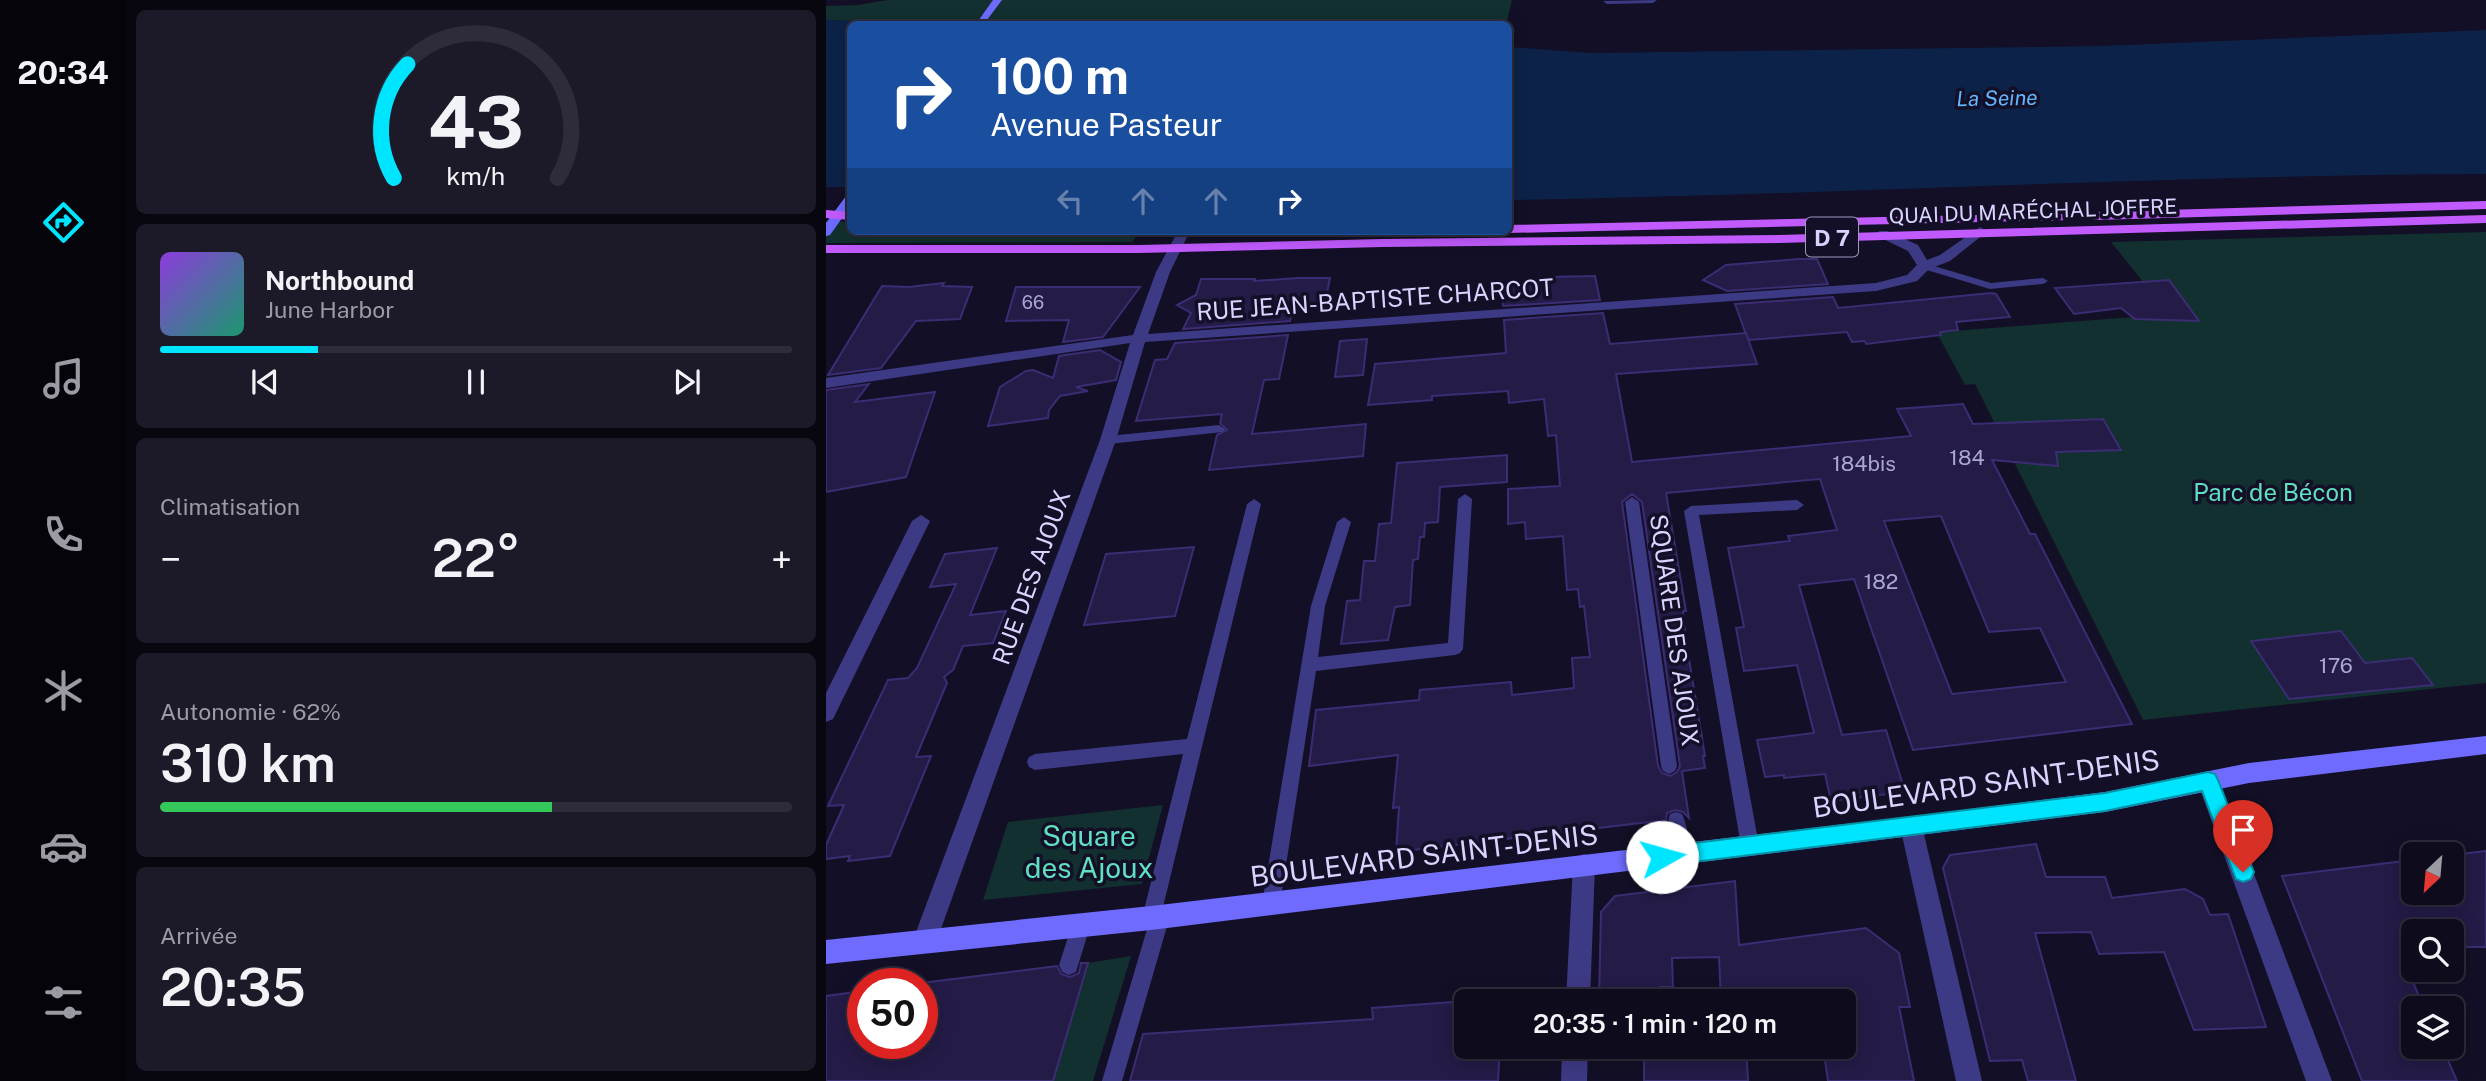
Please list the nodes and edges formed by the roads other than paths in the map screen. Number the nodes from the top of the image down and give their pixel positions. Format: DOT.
graph roads {
  1 [pos="998,0"];
  2 [pos="1653,0"];
  3 [pos="1607,1"];
  4 [pos="982,21"];
  5 [pos="847,203"];
  6 [pos="2486,205"];
  7 [pos="826,215"];
  8 [pos="847,216"];
  9 [pos="2486,219"];
  10 [pos="1512,229"];
  11 [pos="826,232"];
  12 [pos="1980,232"];
  13 [pos="1883,234"];
  14 [pos="1181,239"];
  15 [pos="826,249"];
  16 [pos="1924,266"];
  17 [pos="2043,281"];
  18 [pos="1140,338"];
  19 [pos="826,383"];
  20 [pos="1219,429"];
  21 [pos="1108,439"];
  22 [pos="1465,499"];
  23 [pos="1632,502"];
  24 [pos="1254,504"];
  25 [pos="1797,505"];
  26 [pos="921,521"];
  27 [pos="1344,522"];
  28 [pos="1307,665"];
  29 [pos="826,713"];
  30 [pos="2486,745"];
  31 [pos="1194,746"];
  32 [pos="1035,762"];
  33 [pos="1669,766"];
  34 [pos="2208,780"];
  35 [pos="1676,820"];
  36 [pos="1911,826"];
  37 [pos="1750,846"];
  38 [pos="1682,854"];
  39 [pos="1584,865"];
  40 [pos="1271,904"];
  41 [pos="1156,917"];
  42 [pos="1082,923"];
  43 [pos="925,940"];
  44 [pos="826,952"];
  45 [pos="1069,965"];
  46 [pos="1579,989"];
  47 [pos="1575,1059"];
  48 [pos="1112,1081"];
  49 [pos="1574,1081"];
  50 [pos="1969,1081"];
  51 [pos="2319,1081"];
  1 -- 4 [label="main road"];
  2 -- 3 [label="street"];
  5 -- 11 [label="main road"];
  6 -- 10 [label="main road, QUAI DU MARÉCHAL JOFFRE / D 7"];
  7 -- 8 [label="main road"];
  9 -- 12 [label="main road, QUAI DU MARÉCHAL JOFFRE / D 7"];
  12 -- 13 [label="main road, QUAI DU MARÉCHAL JOFFRE / D 7"];
  12 -- 16 [label="street, RUE JEAN-BAPTISTE CHARCOT"];
  13 -- 14 [label="main road, QUAI DU MARÉCHAL JOFFRE / D 7"];
  13 -- 16 [label="street"];
  14 -- 15 [label="main road, QUAI DU MARÉCHAL JOFFRE / D 7"];
  14 -- 18 [label="street, RUE DES AJOUX"];
  16 -- 17 [label="lane"];
  16 -- 18 [label="street, RUE JEAN-BAPTISTE CHARCOT"];
  18 -- 19 [label="street, RUE JEAN-BAPTISTE CHARCOT"];
  18 -- 21 [label="street, RUE DES AJOUX"];
  20 -- 21 [label="lane"];
  21 -- 43 [label="street, RUE DES AJOUX"];
  22 -- 28 [label="lane"];
  23 -- 33 [label="lane, SQUARE DES AJOUX"];
  24 -- 31 [label="lane"];
  25 -- 37 [label="lane"];
  26 -- 29 [label="street"];
  27 -- 28 [label="lane"];
  28 -- 40 [label="lane"];
  30 -- 34 [label="main road, BOULEVARD SAINT-DENIS"];
  31 -- 32 [label="lane"];
  31 -- 41 [label="lane"];
  34 -- 36 [label="main road, BOULEVARD SAINT-DENIS"];
  34 -- 51 [label="street"];
  35 -- 38 [label="lane"];
  36 -- 37 [label="main road, BOULEVARD SAINT-DENIS"];
  36 -- 50 [label="street"];
  37 -- 38 [label="main road, BOULEVARD SAINT-DENIS"];
  38 -- 39 [label="main road, BOULEVARD SAINT-DENIS"];
  39 -- 40 [label="main road, BOULEVARD SAINT-DENIS"];
  39 -- 46 [label="street"];
  40 -- 41 [label="main road, BOULEVARD SAINT-DENIS"];
  41 -- 42 [label="main road, BOULEVARD SAINT-DENIS"];
  41 -- 48 [label="lane"];
  42 -- 43 [label="main road, BOULEVARD SAINT-DENIS"];
  42 -- 45 [label="lane"];
  43 -- 44 [label="main road, BOULEVARD SAINT-DENIS"];
  47 -- 49 [label="street"];
}
